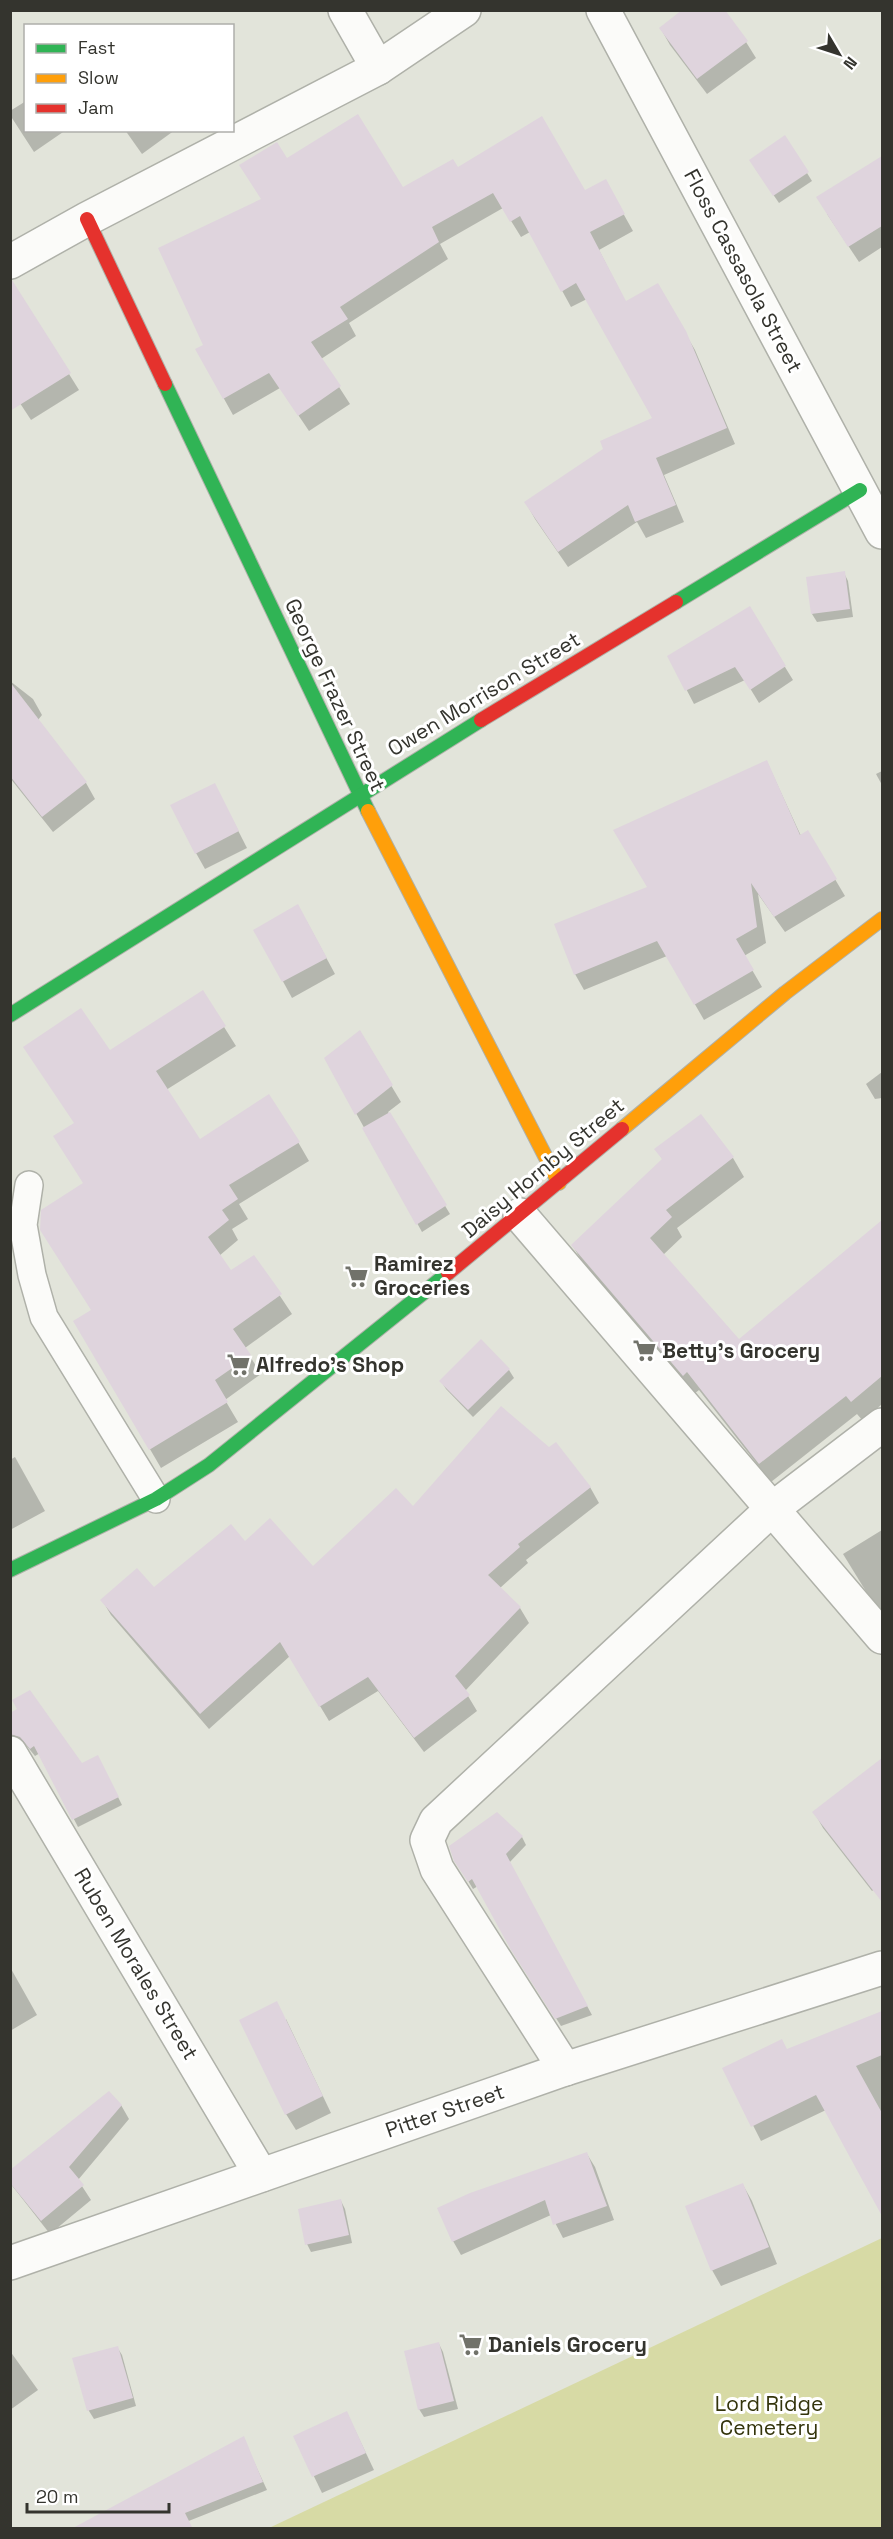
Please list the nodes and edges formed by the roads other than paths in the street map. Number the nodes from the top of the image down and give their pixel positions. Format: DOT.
graph roads {
  1 [pos="345,10"];
  2 [pos="464,10"];
  3 [pos="603,10"];
  4 [pos="378,68"];
  5 [pos="87,219"];
  6 [pos="10,262"];
  7 [pos="860,490"];
  8 [pos="882,532"];
  9 [pos="359,795"];
  10 [pos="882,919"];
  11 [pos="10,1015"];
  12 [pos="559,1183"];
  13 [pos="29,1185"];
  14 [pos="520,1215"];
  15 [pos="882,1425"];
  16 [pos="156,1499"];
  17 [pos="772,1509"];
  18 [pos="10,1570"];
  19 [pos="882,1637"];
  20 [pos="10,1753"];
  21 [pos="882,1968"];
  22 [pos="565,2069"];
  23 [pos="261,2175"];
  24 [pos="10,2263"];
  1 -- 4 [label="street"];
  2 -- 4 [label="street"];
  3 -- 7 [label="street, Floss Cassasola Street"];
  4 -- 5 [label="street"];
  5 -- 6 [label="street"];
  5 -- 9 [label="street, George Frazer Street"];
  7 -- 8 [label="street, Floss Cassasola Street"];
  7 -- 9 [label="street, Owen Morrison Street"];
  9 -- 11 [label="street, Owen Morrison Street"];
  9 -- 12 [label="street, George Frazer Street"];
  10 -- 12 [label="street, Daisy Hornby Street"];
  12 -- 14 [label="street, Daisy Hornby Street"];
  13 -- 16 [label="lane"];
  14 -- 16 [label="street, Daisy Hornby Street"];
  14 -- 17 [label="street"];
  15 -- 17 [label="street"];
  16 -- 18 [label="street, Daisy Hornby Street"];
  17 -- 19 [label="street"];
  17 -- 22 [label="street"];
  20 -- 23 [label="street, Ruben Morales Street"];
  21 -- 22 [label="street, Pitter Street"];
  22 -- 23 [label="street, Pitter Street"];
  23 -- 24 [label="street, Pitter Street"];
}
